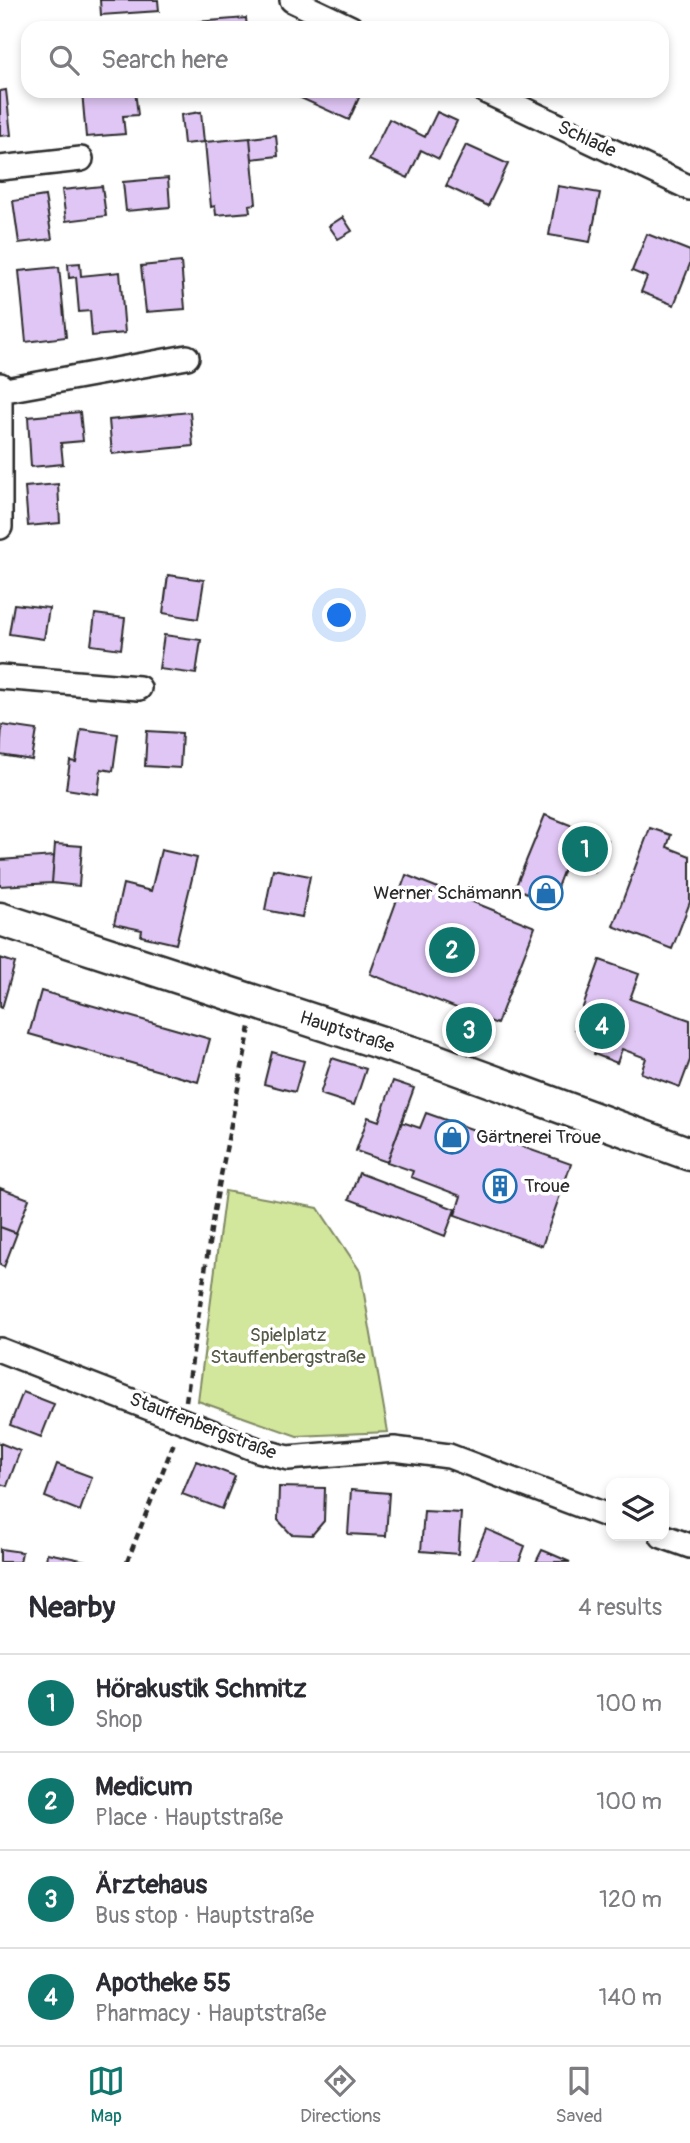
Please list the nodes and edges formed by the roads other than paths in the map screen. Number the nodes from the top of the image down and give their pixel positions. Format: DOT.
graph roads {
  1 [pos="292,0"];
  2 [pos="336,21"];
  3 [pos="500,98"];
  4 [pos="81,159"];
  5 [pos="0,168"];
  6 [pos="690,188"];
  7 [pos="187,357"];
  8 [pos="0,385"];
  9 [pos="0,391"];
  10 [pos="0,527"];
  11 [pos="0,677"];
  12 [pos="139,688"];
  13 [pos="0,919"];
  14 [pos="690,1154"];
  15 [pos="0,1350"];
  16 [pos="606,1515"];
  17 [pos="669,1538"];
  18 [pos="690,1546"];
  1 -- 2 [label="street"];
  3 -- 6 [label="street, Schlade"];
  4 -- 5 [label="street"];
  7 -- 9 [label="street"];
  8 -- 9 [label="street"];
  9 -- 10 [label="street"];
  11 -- 12 [label="street"];
  13 -- 14 [label="main road, Hauptstraße"];
  15 -- 16 [label="street, Stauffenbergstraße"];
  17 -- 18 [label="street"];
}
